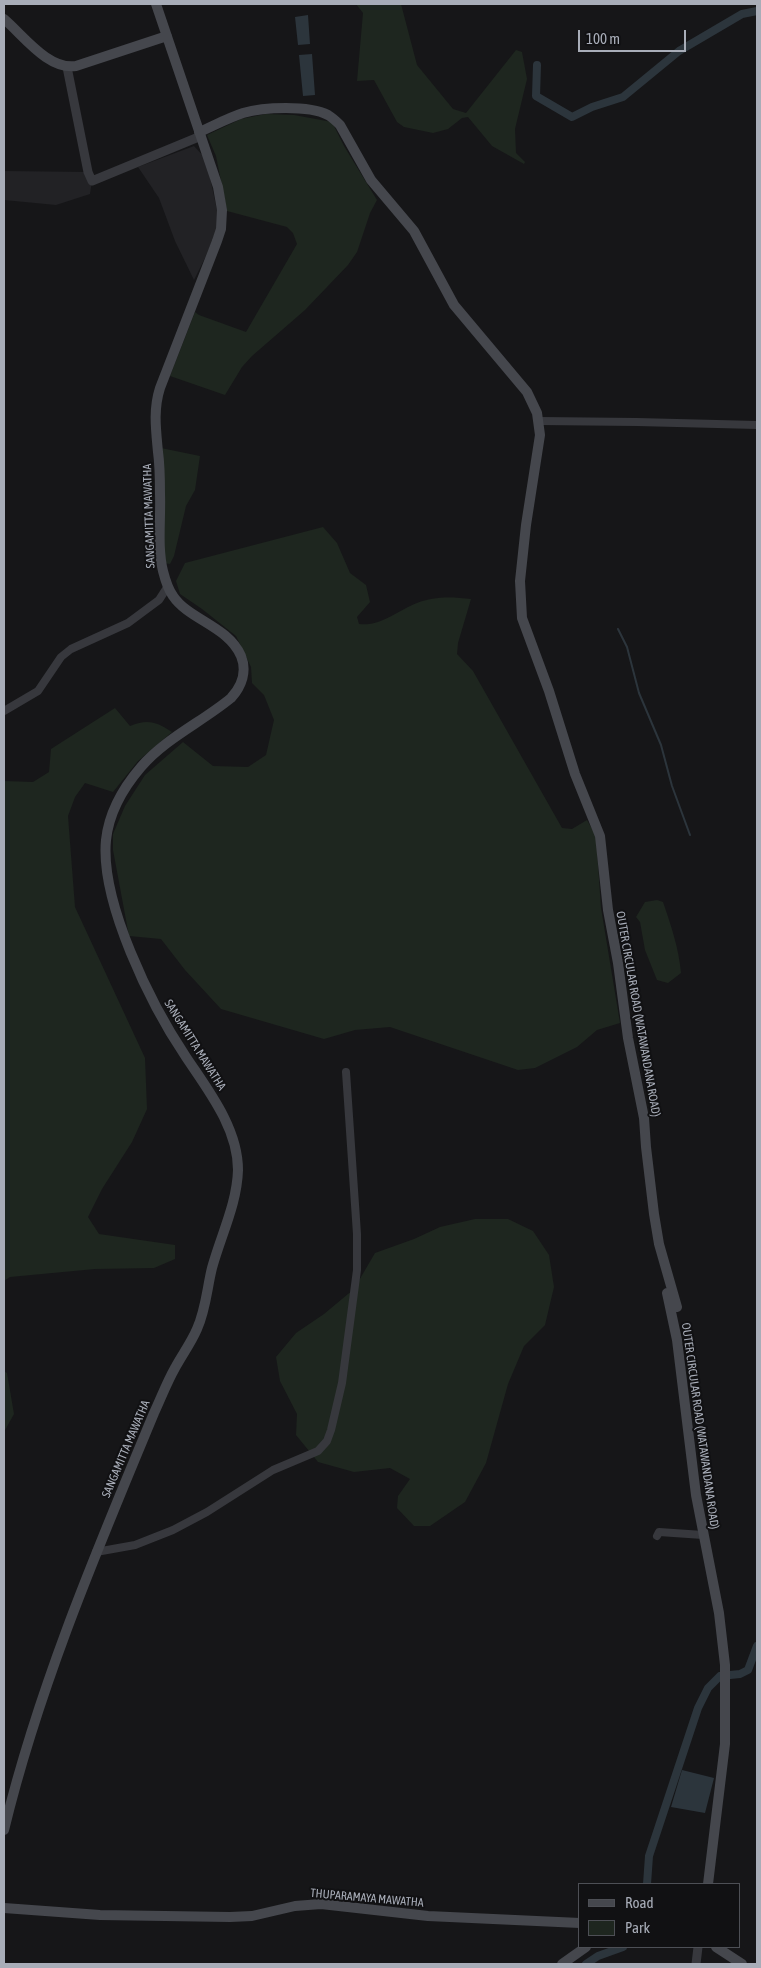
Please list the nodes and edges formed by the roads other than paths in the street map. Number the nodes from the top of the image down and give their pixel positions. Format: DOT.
graph roads {
  1 [pos="156,4"];
  2 [pos="4,19"];
  3 [pos="167,36"];
  4 [pos="67,67"];
  5 [pos="200,134"];
  6 [pos="539,421"];
  7 [pos="757,425"];
  8 [pos="168,586"];
  9 [pos="4,711"];
  10 [pos="346,1072"];
  11 [pos="703,1535"];
  12 [pos="657,1536"];
  13 [pos="96,1552"];
  14 [pos="4,1830"];
  15 [pos="708,1883"];
  16 [pos="4,1908"];
  17 [pos="578,1923"];
  18 [pos="585,1948"];
  19 [pos="698,1948"];
  20 [pos="718,1948"];
  21 [pos="562,1964"];
  22 [pos="696,1964"];
  23 [pos="742,1964"];
  1 -- 3 [label="main road, SANGAMITTA MAWATHA"];
  2 -- 4 [label="main road"];
  3 -- 4 [label="main road"];
  3 -- 5 [label="main road, SANGAMITTA MAWATHA"];
  4 -- 5 [label="street"];
  5 -- 6 [label="main road, OUTER CIRCULAR ROAD (WATAWANDANA ROAD)"];
  5 -- 8 [label="main road, SANGAMITTA MAWATHA"];
  6 -- 7 [label="street"];
  6 -- 11 [label="main road, OUTER CIRCULAR ROAD (WATAWANDANA ROAD)"];
  8 -- 9 [label="street"];
  8 -- 13 [label="main road, SANGAMITTA MAWATHA"];
  10 -- 13 [label="street"];
  11 -- 12 [label="street"];
  11 -- 15 [label="main road, OUTER CIRCULAR ROAD (WATAWANDANA ROAD)"];
  13 -- 14 [label="main road, SANGAMITTA MAWATHA"];
  16 -- 17 [label="main road, THUPARAMAYA MAWATHA"];
  18 -- 21 [label="main road"];
  19 -- 22 [label="street"];
  20 -- 23 [label="main road"];
}
